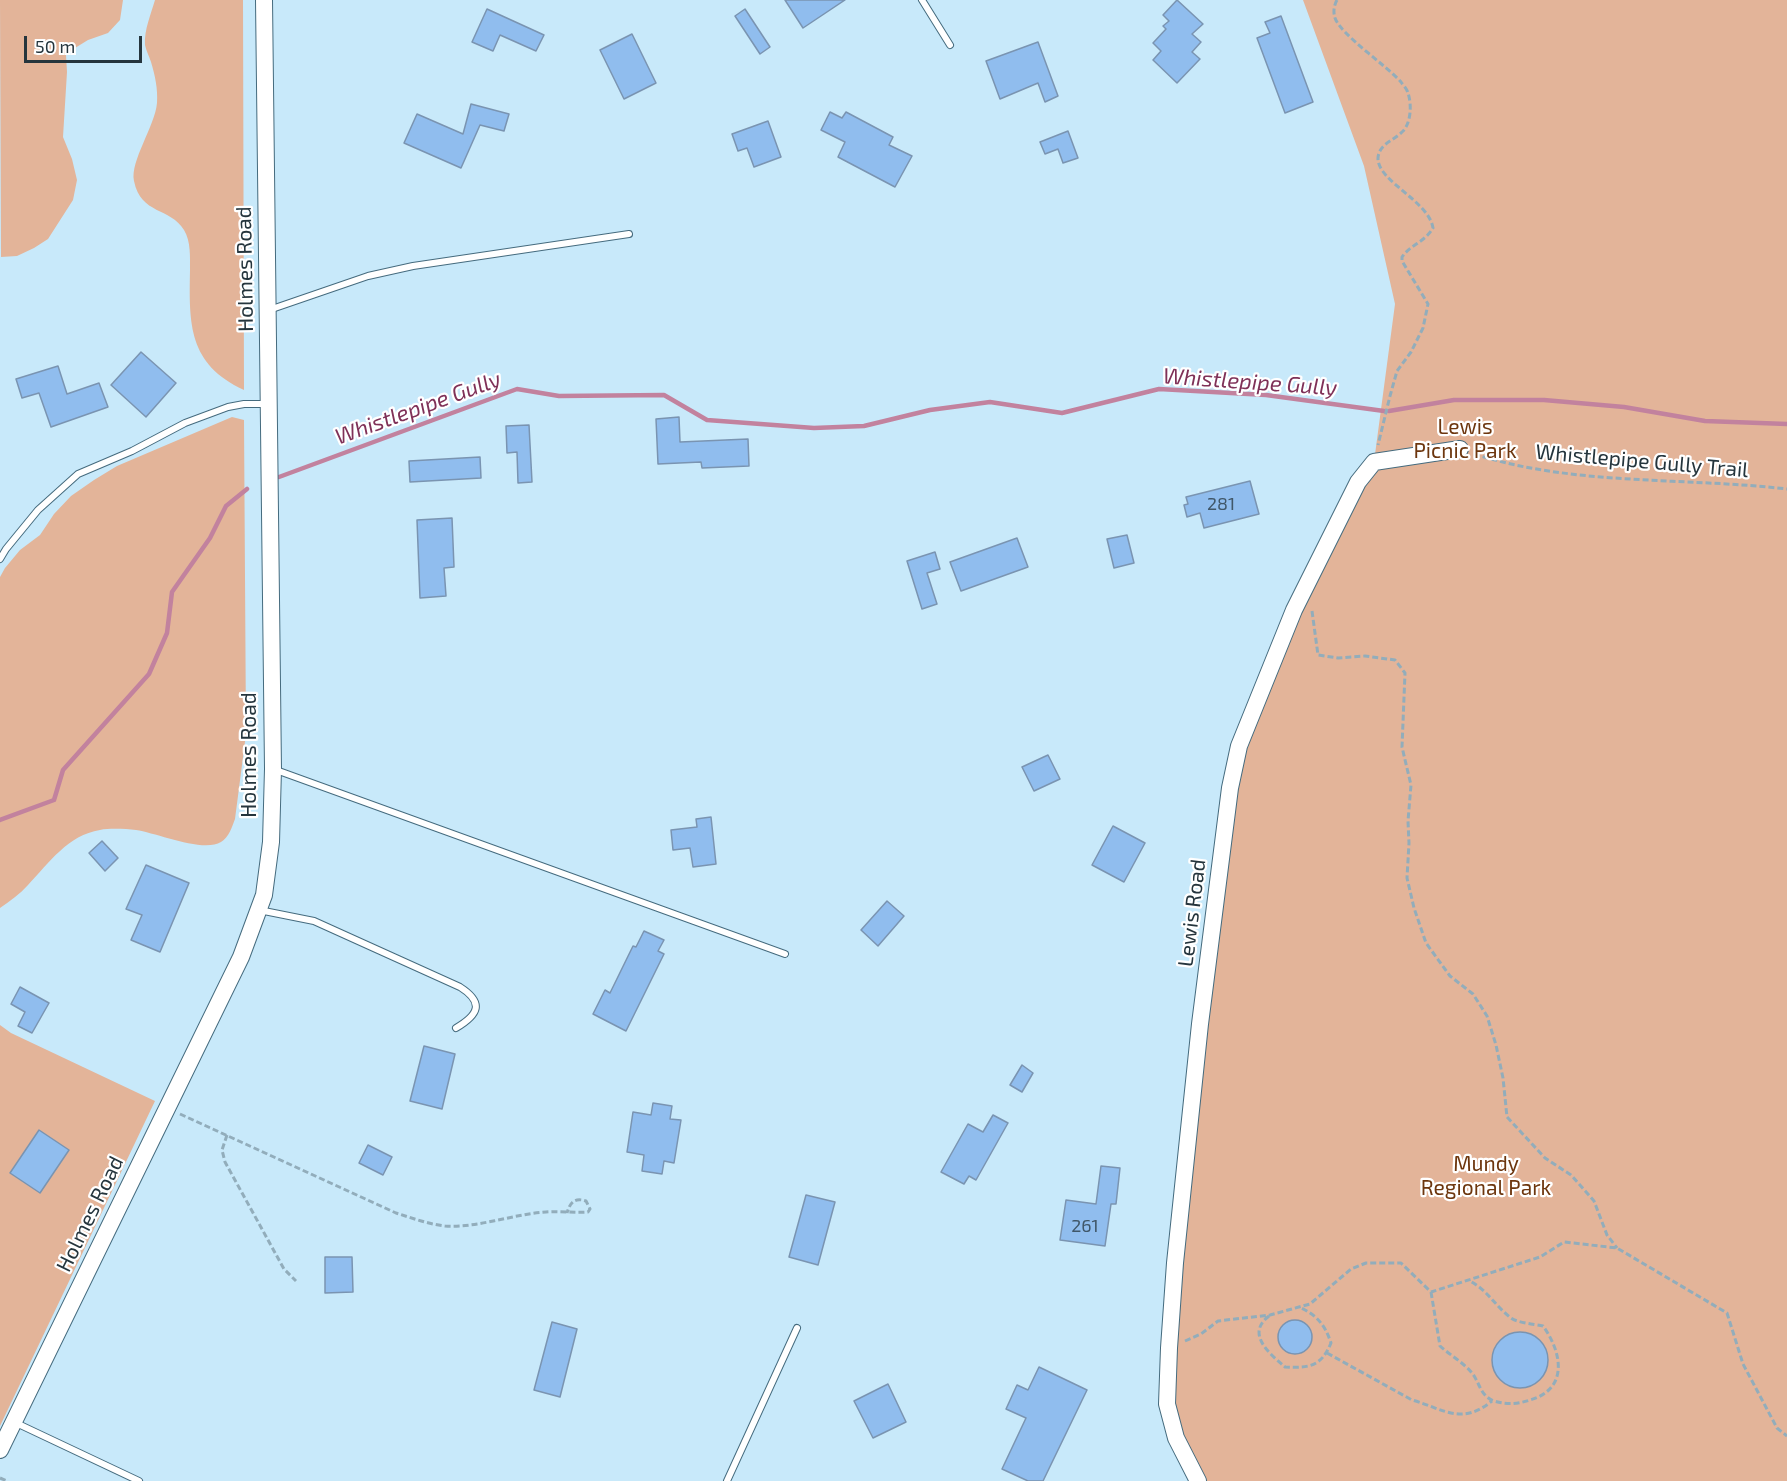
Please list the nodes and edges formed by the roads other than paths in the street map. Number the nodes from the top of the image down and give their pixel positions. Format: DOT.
graph roads {
  1 [pos="264,0"];
  2 [pos="922,0"];
  3 [pos="950,45"];
  4 [pos="629,234"];
  5 [pos="268,310"];
  6 [pos="270,404"];
  7 [pos="1460,449"];
  8 [pos="0,560"];
  9 [pos="273,769"];
  10 [pos="258,910"];
  11 [pos="786,954"];
  12 [pos="456,1028"];
  13 [pos="797,1328"];
  14 [pos="14,1422"];
  15 [pos="0,1450"];
  16 [pos="139,1481"];
  17 [pos="727,1481"];
  18 [pos="1198,1481"];
  1 -- 5 [label="street, Holmes Road"];
  2 -- 3 [label="lane"];
  4 -- 5 [label="lane"];
  5 -- 6 [label="street, Holmes Road"];
  6 -- 8 [label="lane"];
  6 -- 9 [label="street, Holmes Road"];
  7 -- 18 [label="street, Lewis Road"];
  9 -- 10 [label="street, Holmes Road"];
  9 -- 11 [label="lane"];
  10 -- 12 [label="lane"];
  10 -- 14 [label="street, Holmes Road"];
  13 -- 17 [label="lane"];
  14 -- 15 [label="street, Holmes Road"];
  14 -- 16 [label="lane"];
}
